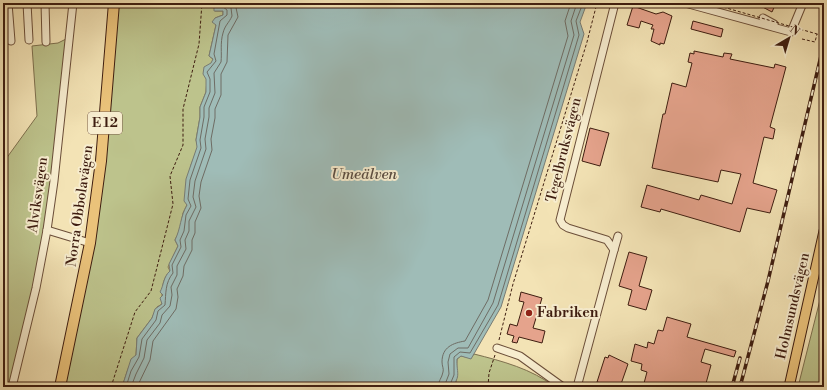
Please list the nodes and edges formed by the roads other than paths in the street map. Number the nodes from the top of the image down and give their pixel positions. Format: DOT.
graph roads {
  1 [pos="8,3"];
  2 [pos="27,3"];
  3 [pos="45,3"];
  4 [pos="73,3"];
  5 [pos="114,3"];
  6 [pos="615,3"];
  7 [pos="685,3"];
  8 [pos="803,3"];
  9 [pos="763,18"];
  10 [pos="790,32"];
  11 [pos="11,40"];
  12 [pos="29,40"];
  13 [pos="46,42"];
  14 [pos="47,230"];
  15 [pos="824,231"];
  16 [pos="618,236"];
  17 [pos="90,243"];
  18 [pos="614,250"];
  19 [pos="497,348"];
  20 [pos="12,387"];
  21 [pos="60,387"];
  22 [pos="563,387"];
  23 [pos="577,387"];
  24 [pos="789,387"];
  1 -- 11 [label="street"];
  2 -- 12 [label="street"];
  3 -- 13 [label="street"];
  4 -- 14 [label="street, Alviksvägen"];
  5 -- 17 [label="highway, Norra Obbolavägen / E 12"];
  6 -- 18 [label="street, Tegelbruksvägen"];
  7 -- 10 [label="street"];
  8 -- 10 [label="street"];
  9 -- 10 [label="street"];
  14 -- 17 [label="street"];
  14 -- 20 [label="street, Alviksvägen"];
  15 -- 24 [label="main road, Holmsundsvägen"];
  16 -- 18 [label="street"];
  17 -- 21 [label="highway, Norra Obbolavägen / E 12"];
  18 -- 23 [label="street"];
  19 -- 22 [label="street"];
}
